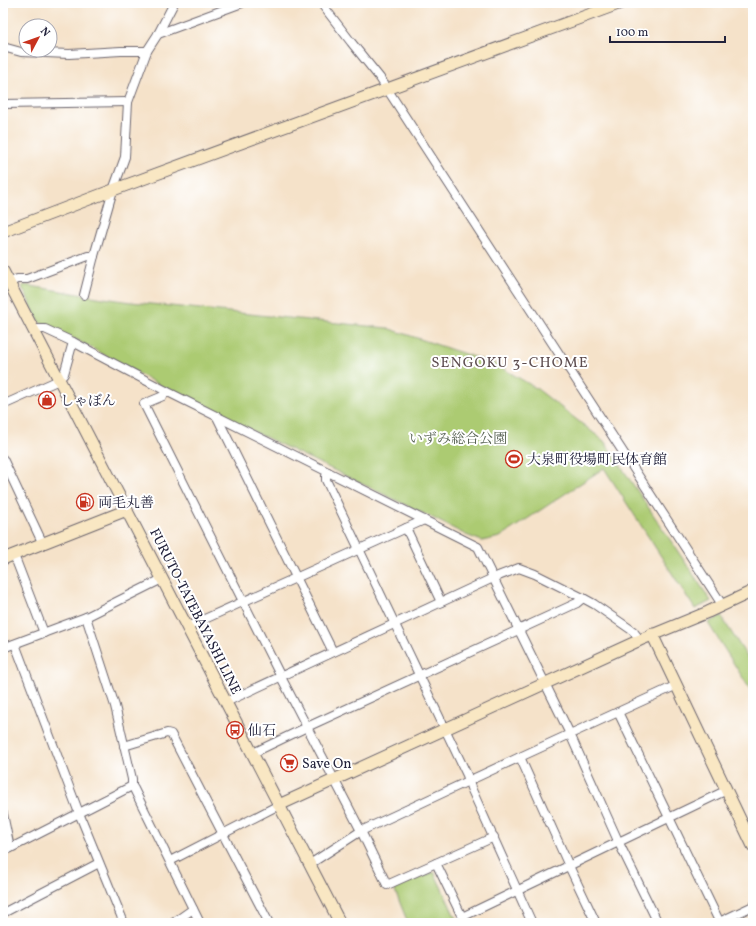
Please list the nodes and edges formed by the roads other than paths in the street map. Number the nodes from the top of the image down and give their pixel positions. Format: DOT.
graph roads {
  1 [pos="174,3"];
  2 [pos="242,3"];
  3 [pos="321,3"];
  4 [pos="621,3"];
  5 [pos="158,34"];
  6 [pos="3,47"];
  7 [pos="147,51"];
  8 [pos="387,89"];
  9 [pos="128,102"];
  10 [pos="3,104"];
  11 [pos="113,190"];
  12 [pos="3,232"];
  13 [pos="94,256"];
  14 [pos="3,271"];
  15 [pos="9,283"];
  16 [pos="84,295"];
  17 [pos="34,330"];
  18 [pos="73,342"];
  19 [pos="59,380"];
  20 [pos="166,391"];
  21 [pos="3,405"];
  22 [pos="217,417"];
  23 [pos="3,459"];
  24 [pos="6,472"];
  25 [pos="328,472"];
  26 [pos="127,510"];
  27 [pos="424,520"];
  28 [pos="406,528"];
  29 [pos="43,544"];
  30 [pos="359,549"];
  31 [pos="8,557"];
  32 [pos="296,577"];
  33 [pos="493,578"];
  34 [pos="162,579"];
  35 [pos="753,591"];
  36 [pos="583,598"];
  37 [pos="243,601"];
  38 [pos="441,602"];
  39 [pos="722,606"];
  40 [pos="86,617"];
  41 [pos="394,624"];
  42 [pos="187,626"];
  43 [pos="519,630"];
  44 [pos="44,633"];
  45 [pos="652,634"];
  46 [pos="640,640"];
  47 [pos="15,644"];
  48 [pos="3,648"];
  49 [pos="333,652"];
  50 [pos="419,676"];
  51 [pos="281,677"];
  52 [pos="545,683"];
  53 [pos="677,685"];
  54 [pos="226,702"];
  55 [pos="618,712"];
  56 [pos="307,727"];
  57 [pos="444,729"];
  58 [pos="570,734"];
  59 [pos="124,746"];
  60 [pos="253,753"];
  61 [pos="520,757"];
  62 [pos="334,780"];
  63 [pos="469,781"];
  64 [pos="132,786"];
  65 [pos="727,790"];
  66 [pos="279,805"];
  67 [pos="79,813"];
  68 [pos="3,814"];
  69 [pos="670,818"];
  70 [pos="361,831"];
  71 [pos="223,835"];
  72 [pos="494,837"];
  73 [pos="619,842"];
  74 [pos="753,846"];
  75 [pos="6,850"];
  76 [pos="170,861"];
  77 [pos="99,863"];
  78 [pos="310,864"];
  79 [pos="436,864"];
  80 [pos="569,866"];
  81 [pos="518,891"];
  82 [pos="753,906"];
  83 [pos="193,909"];
  84 [pos="3,913"];
  85 [pos="463,920"];
  86 [pos="124,923"];
  87 [pos="173,923"];
  88 [pos="200,923"];
  89 [pos="269,923"];
  90 [pos="340,923"];
  91 [pos="532,923"];
  92 [pos="596,923"];
  93 [pos="658,923"];
  94 [pos="719,923"];
  1 -- 5 [label="street"];
  2 -- 5 [label="street"];
  3 -- 8 [label="street"];
  4 -- 8 [label="street"];
  5 -- 7 [label="street"];
  6 -- 7 [label="street"];
  7 -- 9 [label="street"];
  8 -- 11 [label="street"];
  8 -- 39 [label="street"];
  9 -- 10 [label="street"];
  9 -- 11 [label="street"];
  11 -- 12 [label="street"];
  11 -- 13 [label="street"];
  13 -- 15 [label="street"];
  13 -- 16 [label="street"];
  14 -- 15 [label="street, FURUTO-TATEBAYASHI LINE"];
  15 -- 17 [label="street, FURUTO-TATEBAYASHI LINE"];
  17 -- 18 [label="street"];
  17 -- 19 [label="street, FURUTO-TATEBAYASHI LINE"];
  18 -- 19 [label="street"];
  18 -- 20 [label="street"];
  19 -- 21 [label="street"];
  19 -- 26 [label="street, FURUTO-TATEBAYASHI LINE"];
  20 -- 22 [label="street"];
  20 -- 37 [label="street"];
  22 -- 25 [label="street"];
  22 -- 32 [label="street"];
  23 -- 24 [label="street"];
  24 -- 29 [label="street"];
  25 -- 27 [label="street"];
  25 -- 30 [label="street"];
  26 -- 29 [label="street"];
  26 -- 34 [label="street, FURUTO-TATEBAYASHI LINE"];
  27 -- 28 [label="street"];
  27 -- 33 [label="street"];
  28 -- 30 [label="street"];
  28 -- 38 [label="street"];
  29 -- 31 [label="street"];
  30 -- 32 [label="street"];
  30 -- 41 [label="street"];
  31 -- 44 [label="street"];
  32 -- 37 [label="street"];
  32 -- 49 [label="street"];
  33 -- 36 [label="street"];
  33 -- 38 [label="street"];
  33 -- 43 [label="street"];
  34 -- 40 [label="street"];
  34 -- 42 [label="street, FURUTO-TATEBAYASHI LINE"];
  35 -- 39 [label="street"];
  36 -- 43 [label="street"];
  36 -- 46 [label="street"];
  37 -- 42 [label="street"];
  37 -- 51 [label="street"];
  38 -- 41 [label="street"];
  39 -- 45 [label="street"];
  40 -- 44 [label="street"];
  40 -- 59 [label="street"];
  41 -- 49 [label="street"];
  41 -- 50 [label="street"];
  42 -- 54 [label="street, FURUTO-TATEBAYASHI LINE"];
  43 -- 50 [label="street"];
  43 -- 52 [label="street"];
  44 -- 47 [label="street"];
  45 -- 46 [label="street"];
  45 -- 53 [label="street"];
  46 -- 52 [label="street"];
  47 -- 48 [label="street"];
  47 -- 67 [label="street"];
  49 -- 51 [label="street"];
  50 -- 56 [label="street"];
  50 -- 57 [label="street"];
  51 -- 54 [label="street"];
  51 -- 56 [label="street"];
  52 -- 57 [label="street"];
  52 -- 58 [label="street"];
  53 -- 55 [label="street"];
  53 -- 65 [label="street"];
  54 -- 60 [label="street, FURUTO-TATEBAYASHI LINE"];
  55 -- 58 [label="street"];
  55 -- 69 [label="street"];
  56 -- 60 [label="street"];
  56 -- 62 [label="street"];
  57 -- 62 [label="street"];
  57 -- 63 [label="street"];
  58 -- 61 [label="street"];
  58 -- 73 [label="street"];
  59 -- 64 [label="street"];
  59 -- 71 [label="street"];
  60 -- 66 [label="street, FURUTO-TATEBAYASHI LINE"];
  61 -- 63 [label="street"];
  61 -- 80 [label="street"];
  62 -- 66 [label="street"];
  62 -- 70 [label="street"];
  63 -- 70 [label="street"];
  63 -- 72 [label="street"];
  64 -- 67 [label="street"];
  64 -- 76 [label="street"];
  65 -- 69 [label="street"];
  65 -- 74 [label="street"];
  66 -- 71 [label="street"];
  66 -- 78 [label="street, FURUTO-TATEBAYASHI LINE"];
  67 -- 75 [label="street"];
  67 -- 77 [label="street"];
  68 -- 75 [label="street"];
  69 -- 73 [label="street"];
  69 -- 94 [label="street"];
  70 -- 78 [label="street"];
  70 -- 79 [label="street"];
  71 -- 76 [label="street"];
  71 -- 89 [label="street"];
  72 -- 79 [label="street"];
  72 -- 81 [label="street"];
  73 -- 80 [label="street"];
  73 -- 93 [label="street"];
  76 -- 83 [label="street"];
  77 -- 84 [label="street"];
  77 -- 86 [label="street"];
  78 -- 90 [label="street, FURUTO-TATEBAYASHI LINE"];
  79 -- 85 [label="street"];
  80 -- 81 [label="street"];
  80 -- 92 [label="street"];
  81 -- 85 [label="street"];
  81 -- 91 [label="street"];
  82 -- 94 [label="street"];
  83 -- 87 [label="street"];
  83 -- 88 [label="street"];
}
